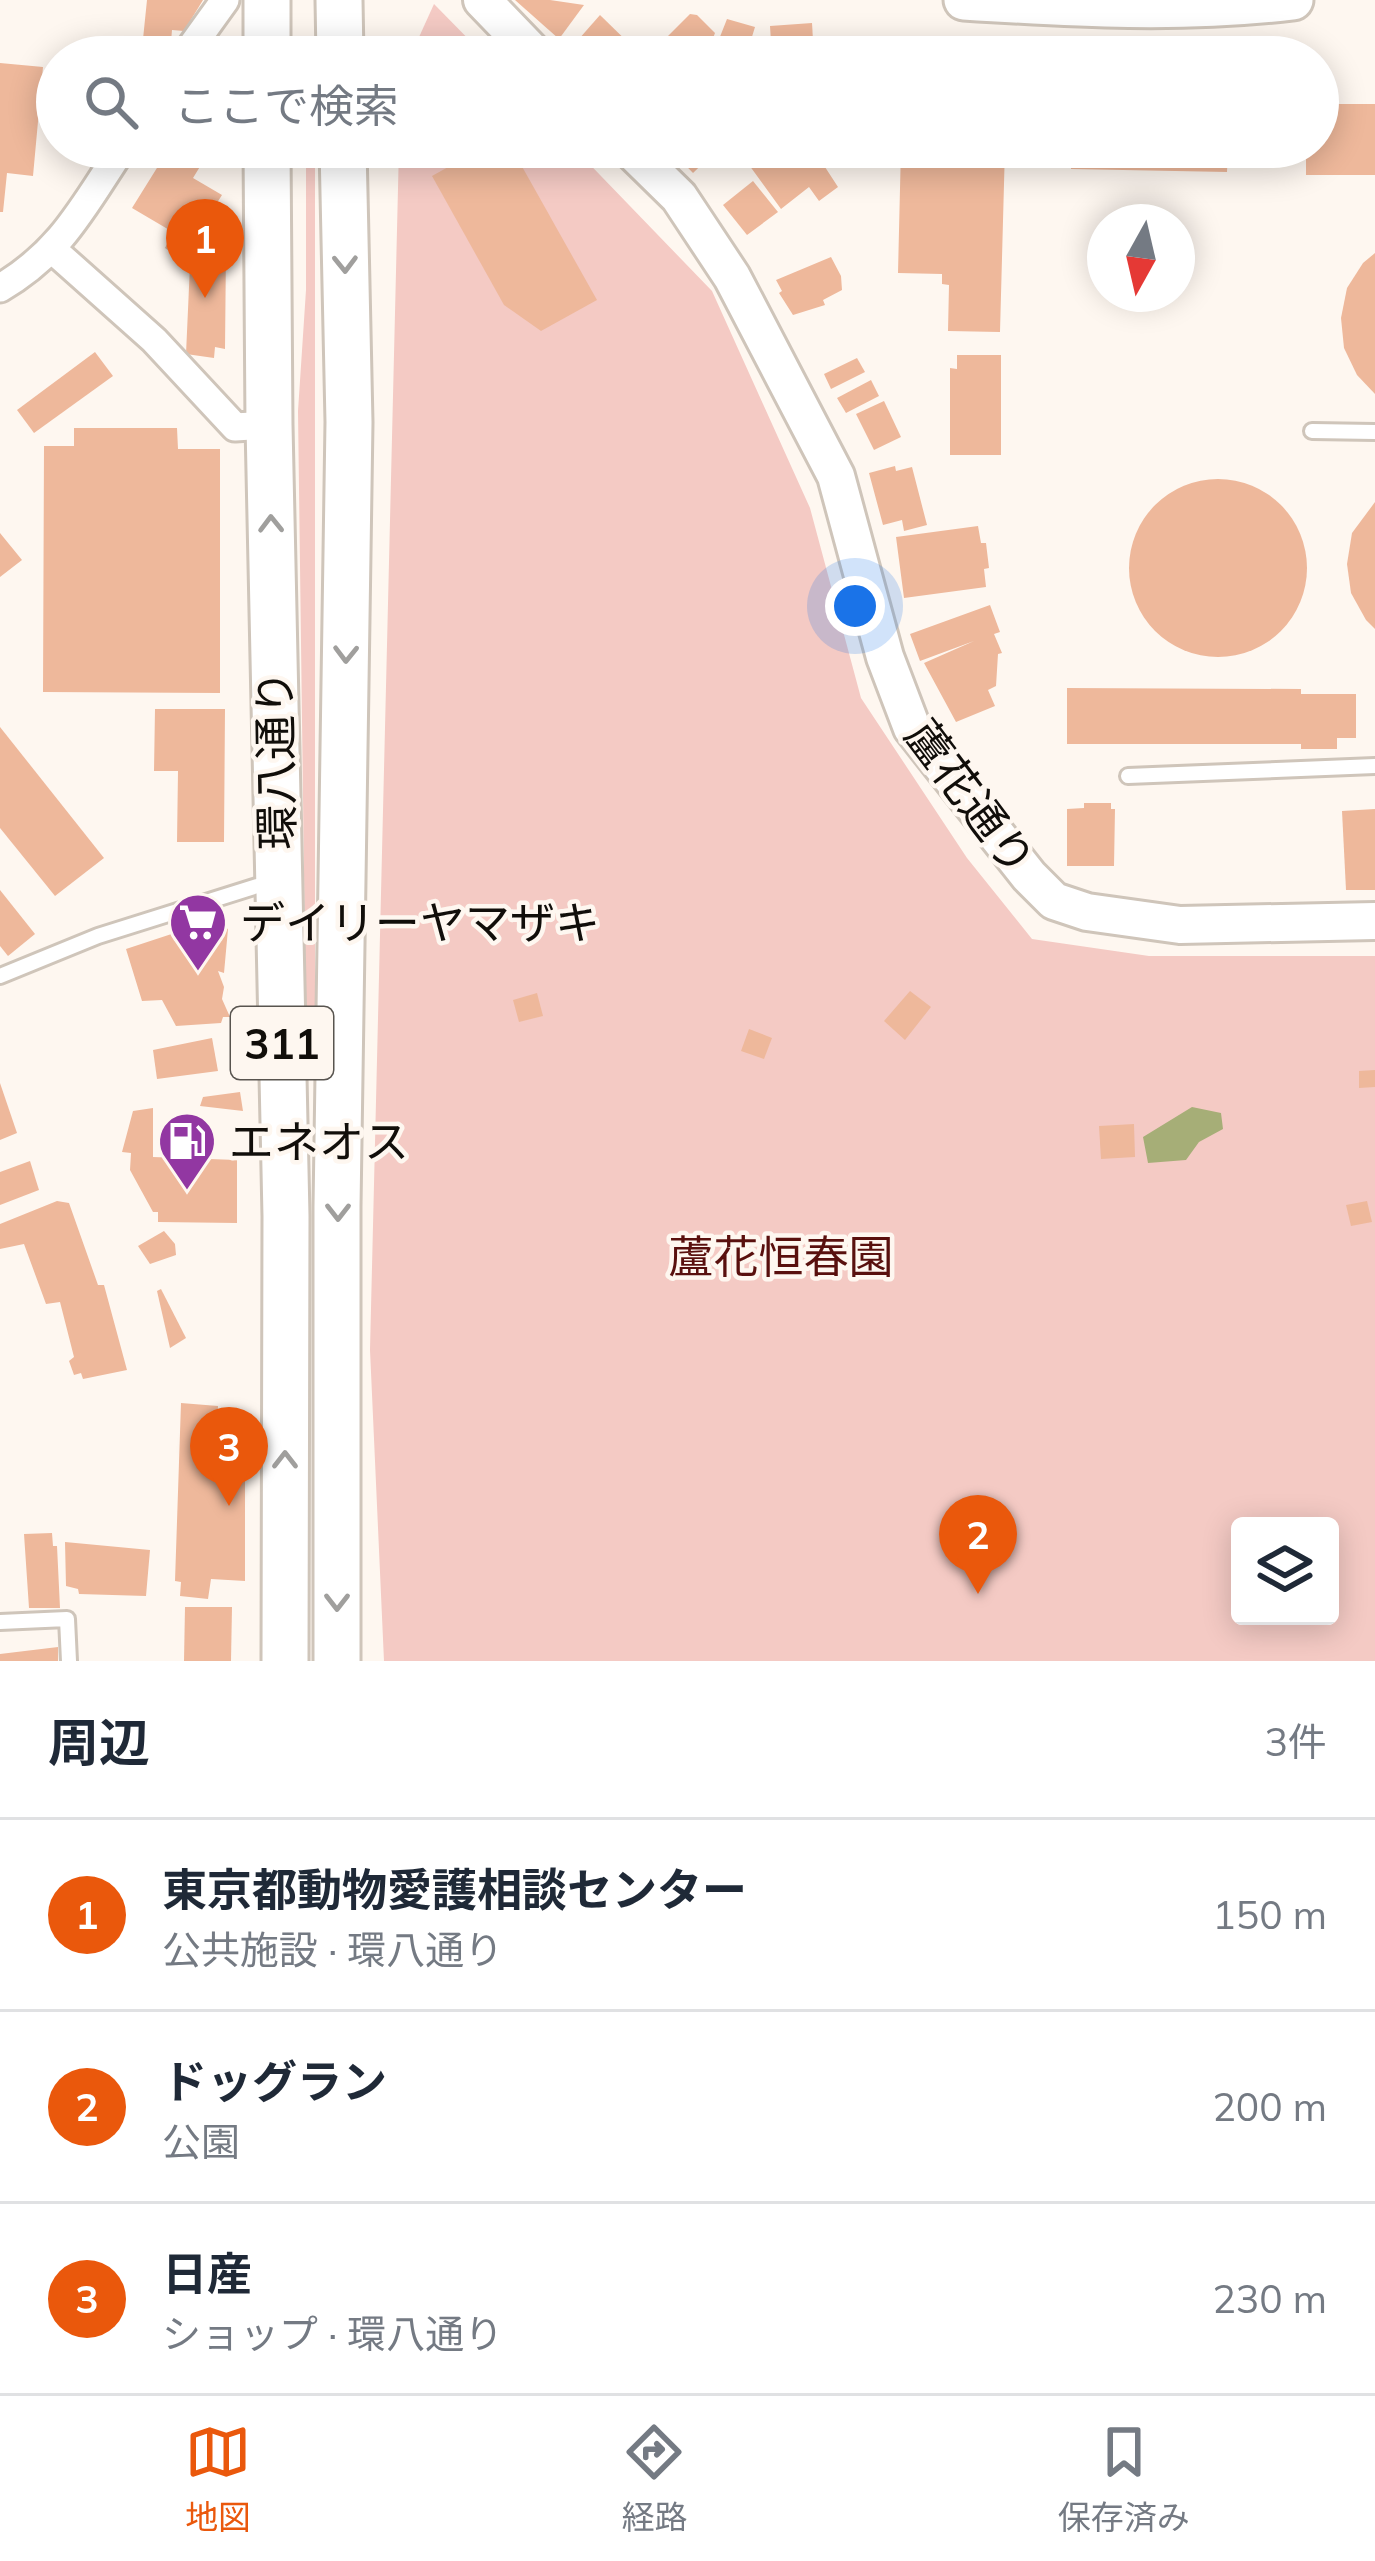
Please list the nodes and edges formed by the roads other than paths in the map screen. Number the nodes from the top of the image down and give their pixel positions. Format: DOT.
graph roads {
  1 [pos="225,0"];
  2 [pos="267,0"];
  3 [pos="339,0"];
  4 [pos="482,0"];
  5 [pos="964,0"];
  6 [pos="1294,0"];
  7 [pos="1112,5"];
  8 [pos="199,36"];
  9 [pos="267,36"];
  10 [pos="340,36"];
  11 [pos="517,36"];
  12 [pos="109,168"];
  13 [pos="267,168"];
  14 [pos="343,168"];
  15 [pos="650,168"];
  16 [pos="53,250"];
  17 [pos="0,288"];
  18 [pos="269,425"];
  19 [pos="1312,431"];
  20 [pos="1375,432"];
  21 [pos="1375,766"];
  22 [pos="1128,776"];
  23 [pos="278,880"];
  24 [pos="1375,921"];
  25 [pos="0,976"];
  26 [pos="0,1622"];
  27 [pos="69,1661"];
  28 [pos="285,1661"];
  29 [pos="337,1661"];
  1 -- 8 [label="street"];
  2 -- 9 [label="main road"];
  3 -- 10 [label="main road"];
  4 -- 11 [label="street"];
  5 -- 7 [label="main road"];
  6 -- 7 [label="main road"];
  12 -- 16 [label="street"];
  13 -- 18 [label="main road, 環八通り / 311"];
  14 -- 29 [label="main road, 環八通り / 311, one-way"];
  15 -- 24 [label="street, 蘆花通り"];
  16 -- 17 [label="street"];
  16 -- 18 [label="street"];
  23 -- 18 [label="main road, 環八通り / 311, one-way"];
  19 -- 20 [label="lane"];
  21 -- 22 [label="lane"];
  23 -- 25 [label="lane"];
  28 -- 23 [label="main road, 環八通り / 311, one-way"];
  26 -- 27 [label="lane"];
}
